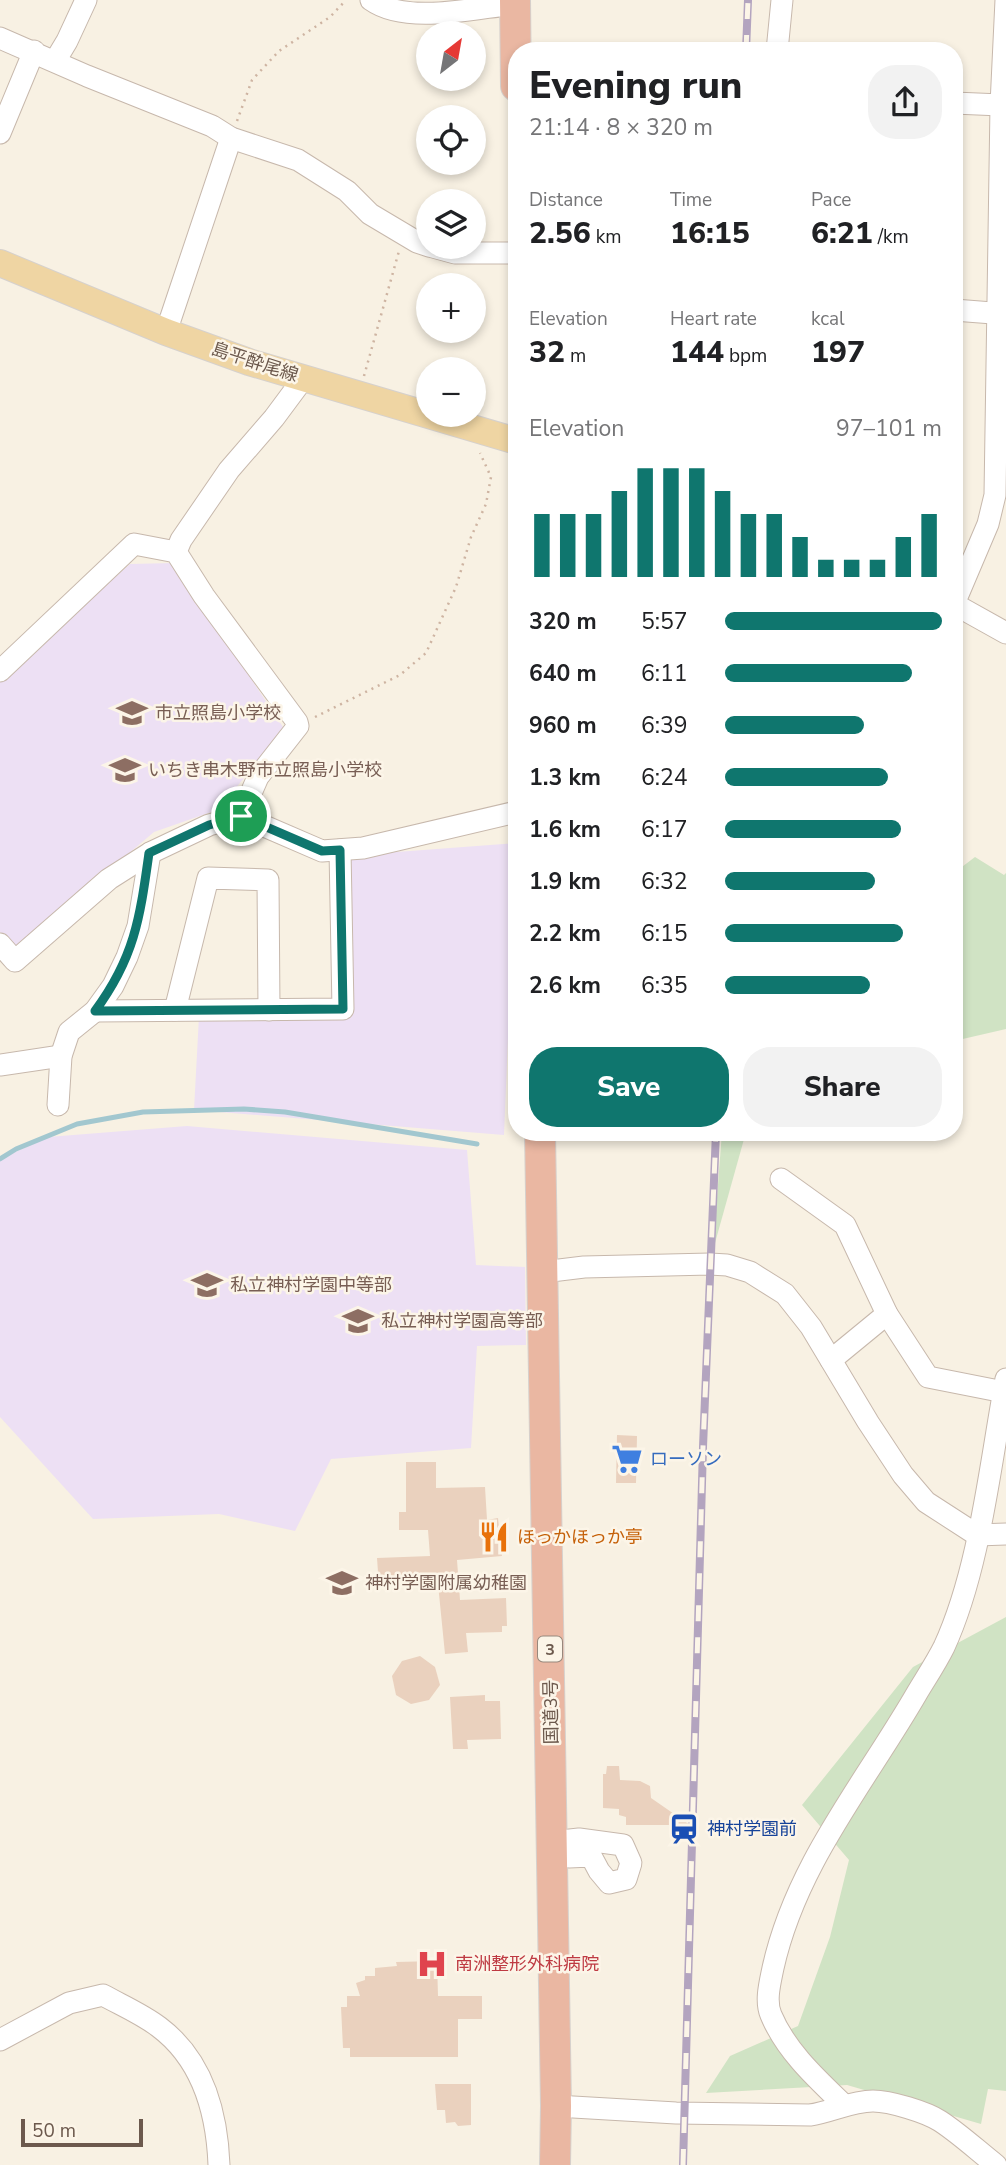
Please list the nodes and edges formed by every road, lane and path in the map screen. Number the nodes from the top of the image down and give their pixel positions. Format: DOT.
graph roads {
  1 [pos="86,0"];
  2 [pos="346,0"];
  3 [pos="371,0"];
  4 [pos="782,0"];
  5 [pos="1006,0"];
  6 [pos="515,2"];
  7 [pos="473,4"];
  8 [pos="0,38"];
  9 [pos="515,42"];
  10 [pos="778,42"];
  11 [pos="34,51"];
  12 [pos="55,61"];
  13 [pos="963,103"];
  14 [pos="1001,105"];
  15 [pos="0,133"];
  16 [pos="231,138"];
  17 [pos="403,234"];
  18 [pos="416,241"];
  19 [pos="486,253"];
  20 [pos="508,253"];
  21 [pos="0,263"];
  22 [pos="963,311"];
  23 [pos="1002,314"];
  24 [pos="166,331"];
  25 [pos="303,379"];
  26 [pos="359,395"];
  27 [pos="469,428"];
  28 [pos="508,439"];
  29 [pos="997,521"];
  30 [pos="176,552"];
  31 [pos="963,587"];
  32 [pos="963,609"];
  33 [pos="1006,633"];
  34 [pos="0,671"];
  35 [pos="298,726"];
  36 [pos="508,814"];
  37 [pos="241,816"];
  38 [pos="340,850"];
  39 [pos="149,853"];
  40 [pos="0,944"];
  41 [pos="175,1010"];
  42 [pos="269,1010"];
  43 [pos="95,1011"];
  44 [pos="61,1056"];
  45 [pos="0,1065"];
  46 [pos="58,1105"];
  47 [pos="540,1141"];
  48 [pos="781,1179"];
  49 [pos="543,1272"];
  50 [pos="887,1314"];
  51 [pos="831,1360"];
  52 [pos="1005,1385"];
  53 [pos="1006,1534"];
  54 [pos="977,1535"];
  55 [pos="0,2040"];
  56 [pos="844,2105"];
  57 [pos="556,2106"];
  58 [pos="219,2165"];
  59 [pos="555,2165"];
  60 [pos="996,2165"];
  1 -- 12 [label="street"];
  2 -- 16 [label="path"];
  3 -- 7 [label="street"];
  4 -- 10 [label="street"];
  5 -- 14 [label="street"];
  6 -- 7 [label="street"];
  6 -- 9 [label="highway"];
  8 -- 11 [label="street"];
  11 -- 12 [label="street"];
  11 -- 15 [label="street"];
  12 -- 16 [label="street"];
  13 -- 14 [label="street"];
  14 -- 23 [label="street"];
  16 -- 17 [label="street"];
  16 -- 24 [label="street"];
  17 -- 18 [label="street"];
  17 -- 26 [label="path"];
  19 -- 20 [label="street"];
  21 -- 24 [label="main road, 島平酔尾線"];
  22 -- 23 [label="street"];
  23 -- 29 [label="street"];
  24 -- 25 [label="main road, 島平酔尾線"];
  25 -- 26 [label="main road, 島平酔尾線"];
  25 -- 30 [label="street"];
  26 -- 27 [label="main road, 島平酔尾線"];
  27 -- 28 [label="main road, 島平酔尾線"];
  27 -- 35 [label="path"];
  29 -- 31 [label="street"];
  30 -- 34 [label="street"];
  30 -- 35 [label="street"];
  32 -- 33 [label="street"];
  35 -- 37 [label="street"];
  36 -- 38 [label="street"];
  37 -- 38 [label="street"];
  37 -- 39 [label="street"];
  38 -- 42 [label="street"];
  39 -- 40 [label="street"];
  39 -- 43 [label="street"];
  41 -- 42 [label="street"];
  41 -- 42 [label="street"];
  41 -- 43 [label="street"];
  43 -- 44 [label="street"];
  44 -- 45 [label="street"];
  44 -- 46 [label="street"];
  47 -- 49 [label="highway, 国道3号 / 3"];
  48 -- 50 [label="street"];
  49 -- 51 [label="street"];
  49 -- 57 [label="highway, 国道3号 / 3"];
  50 -- 51 [label="street"];
  50 -- 52 [label="street"];
  51 -- 54 [label="street"];
  52 -- 54 [label="street"];
  53 -- 54 [label="street"];
  54 -- 56 [label="street"];
  55 -- 58 [label="street"];
  56 -- 57 [label="street"];
  56 -- 60 [label="street"];
  57 -- 59 [label="highway, 国道3号 / 3"];
}
